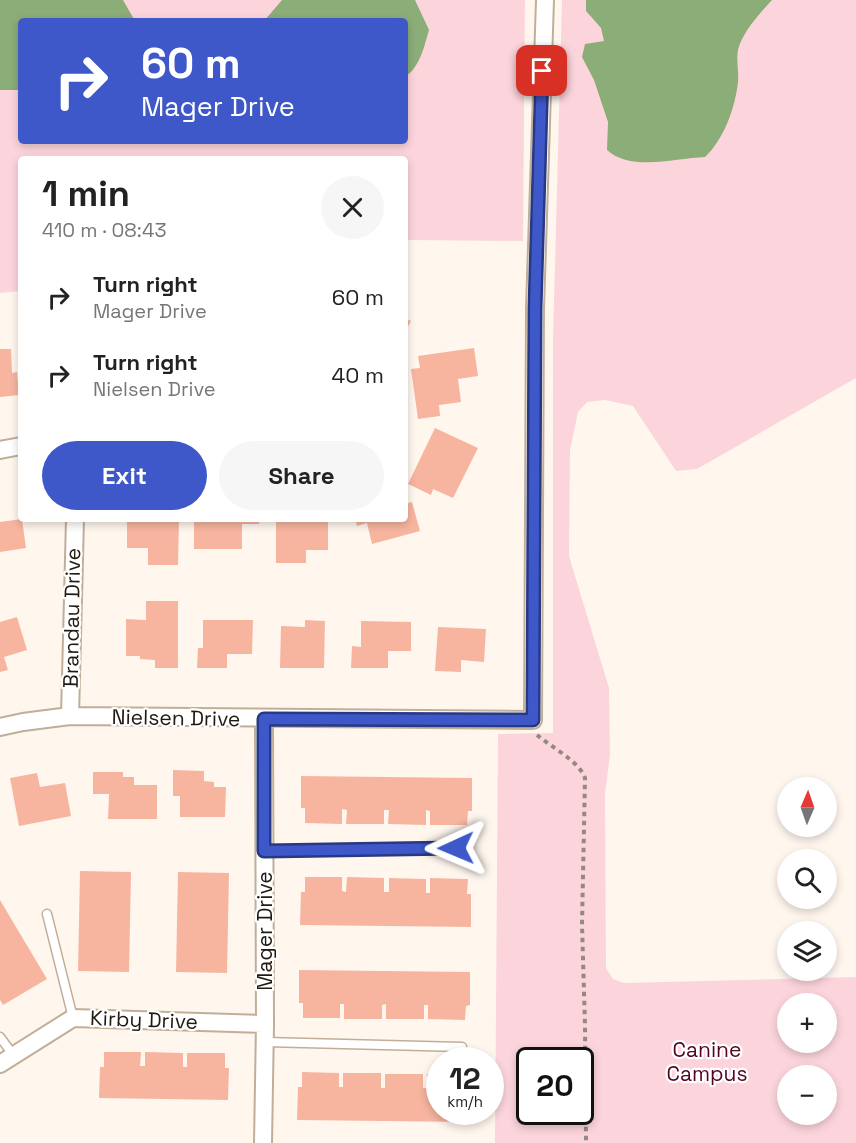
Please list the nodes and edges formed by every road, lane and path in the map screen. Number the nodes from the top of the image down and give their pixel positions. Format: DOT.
graph roads {
  1 [pos="545,0"];
  2 [pos="18,447"];
  3 [pos="0,450"];
  4 [pos="75,522"];
  5 [pos="70,716"];
  6 [pos="264,719"];
  7 [pos="534,726"];
  8 [pos="0,727"];
  9 [pos="456,848"];
  10 [pos="264,851"];
  11 [pos="47,914"];
  12 [pos="73,1018"];
  13 [pos="265,1024"];
  14 [pos="0,1037"];
  15 [pos="265,1042"];
  16 [pos="462,1047"];
  17 [pos="7,1060"];
  18 [pos="263,1143"];
  19 [pos="586,1143"];
  1 -- 7 [label="street"];
  2 -- 3 [label="street"];
  4 -- 5 [label="street, Brandau Drive"];
  5 -- 6 [label="street, Nielsen Drive"];
  5 -- 8 [label="street, Nielsen Drive"];
  6 -- 7 [label="street, Nielsen Drive"];
  6 -- 10 [label="street, Mager Drive"];
  7 -- 19 [label="path"];
  9 -- 10 [label="lane"];
  10 -- 13 [label="street, Mager Drive"];
  11 -- 12 [label="lane"];
  12 -- 13 [label="street, Kirby Drive"];
  12 -- 17 [label="street, Kirby Drive"];
  13 -- 15 [label="street, Mager Drive"];
  14 -- 17 [label="lane"];
  15 -- 16 [label="lane"];
  15 -- 18 [label="street, Mager Drive"];
}
